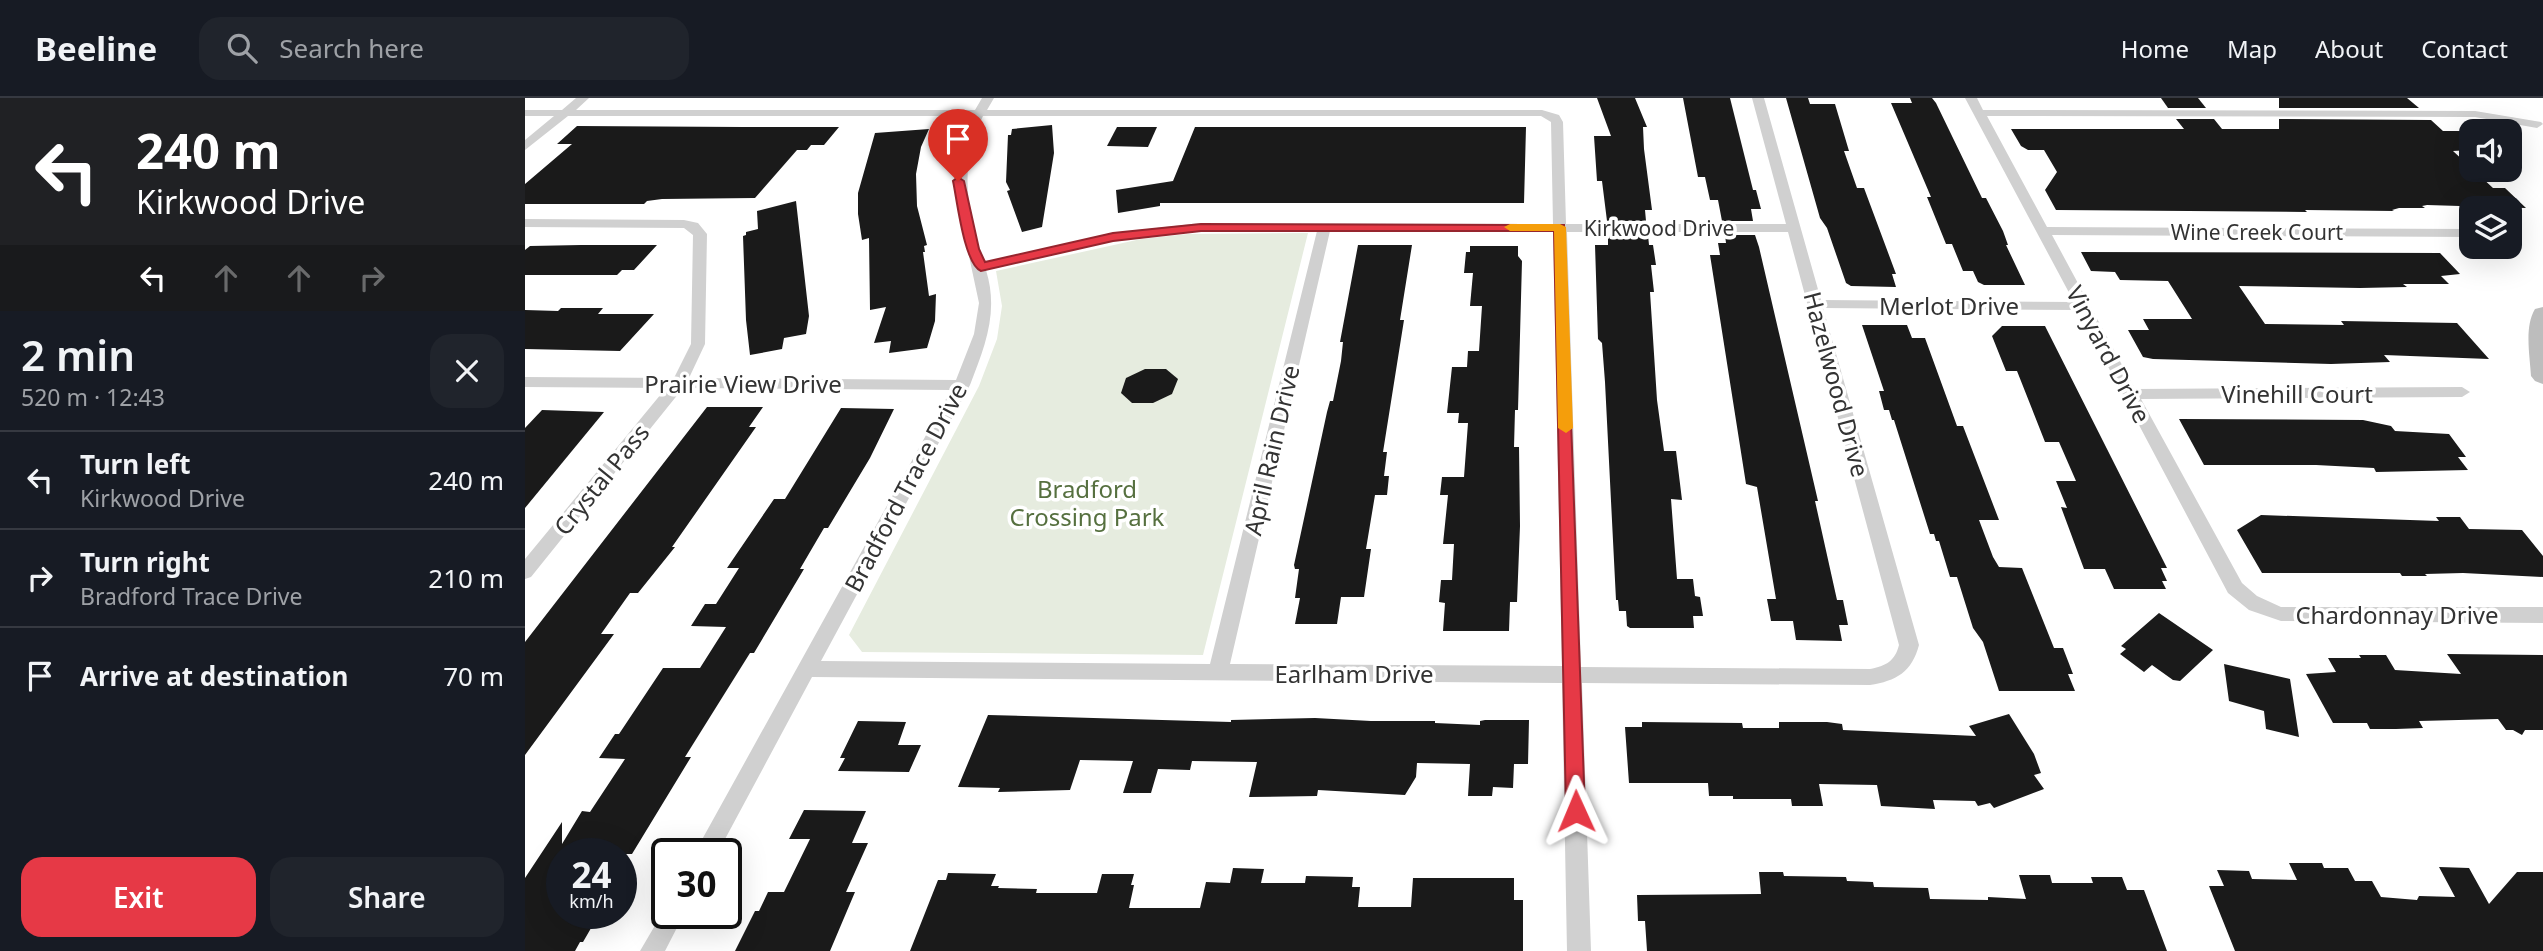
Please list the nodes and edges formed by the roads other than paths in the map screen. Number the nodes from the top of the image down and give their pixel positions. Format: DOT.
graph roads {
  1 [pos="583,98"];
  2 [pos="988,98"];
  3 [pos="1758,98"];
  4 [pos="1971,98"];
  5 [pos="2235,98"];
  6 [pos="525,113"];
  7 [pos="566,113"];
  8 [pos="979,113"];
  9 [pos="1980,113"];
  10 [pos="2249,114"];
  11 [pos="2537,124"];
  12 [pos="525,146"];
  13 [pos="525,223"];
  14 [pos="1560,227"];
  15 [pos="1324,228"];
  16 [pos="1794,228"];
  17 [pos="2044,231"];
  18 [pos="2459,233"];
  19 [pos="981,267"];
  20 [pos="1815,304"];
  21 [pos="2084,306"];
  22 [pos="2542,328"];
  23 [pos="2543,376"];
  24 [pos="525,382"];
  25 [pos="679,383"];
  26 [pos="962,384"];
  27 [pos="2462,392"];
  28 [pos="2131,394"];
  29 [pos="525,572"];
  30 [pos="2253,605"];
  31 [pos="2543,615"];
  32 [pos="1899,667"];
  33 [pos="806,668"];
  34 [pos="1218,672"];
  35 [pos="1572,674"];
  36 [pos="714,838"];
  37 [pos="664,929"];
  38 [pos="652,951"];
  39 [pos="1579,951"];
  1 -- 7 [label="street"];
  2 -- 8 [label="street, Bradford Trace Drive"];
  3 -- 16 [label="street, Hazelwood Drive"];
  4 -- 9 [label="street, Vinyard Drive"];
  5 -- 10 [label="street"];
  6 -- 7 [label="street"];
  7 -- 8 [label="street"];
  7 -- 12 [label="street"];
  8 -- 14 [label="street"];
  8 -- 19 [label="street, Bradford Trace Drive"];
  9 -- 10 [label="street"];
  9 -- 17 [label="street, Vinyard Drive"];
  10 -- 11 [label="street"];
  13 -- 25 [label="street, Crystal Pass"];
  14 -- 15 [label="street, Kirkwood Drive"];
  14 -- 16 [label="street, Kirkwood Drive"];
  14 -- 35 [label="street"];
  15 -- 19 [label="street, Kirkwood Drive"];
  15 -- 34 [label="street, April Rain Drive"];
  16 -- 20 [label="street, Hazelwood Drive"];
  17 -- 18 [label="street, Wine Creek Court"];
  17 -- 21 [label="street, Vinyard Drive"];
  19 -- 26 [label="street, Bradford Trace Drive"];
  20 -- 21 [label="street, Merlot Drive"];
  20 -- 32 [label="street, Hazelwood Drive"];
  21 -- 28 [label="street, Vinyard Drive"];
  22 -- 23 [label="main road"];
  24 -- 25 [label="street, Prairie View Drive"];
  25 -- 26 [label="street, Prairie View Drive"];
  25 -- 29 [label="street, Crystal Pass"];
  26 -- 33 [label="street, Bradford Trace Drive"];
  27 -- 28 [label="street, Vinehill Court"];
  28 -- 30 [label="street, Vinyard Drive"];
  30 -- 31 [label="street, Chardonnay Drive"];
  32 -- 35 [label="street, Earlham Drive"];
  33 -- 34 [label="street, Earlham Drive"];
  33 -- 36 [label="street, Bradford Trace Drive"];
  34 -- 35 [label="street, Earlham Drive"];
  35 -- 39 [label="street"];
  37 -- 38 [label="street"];
}
